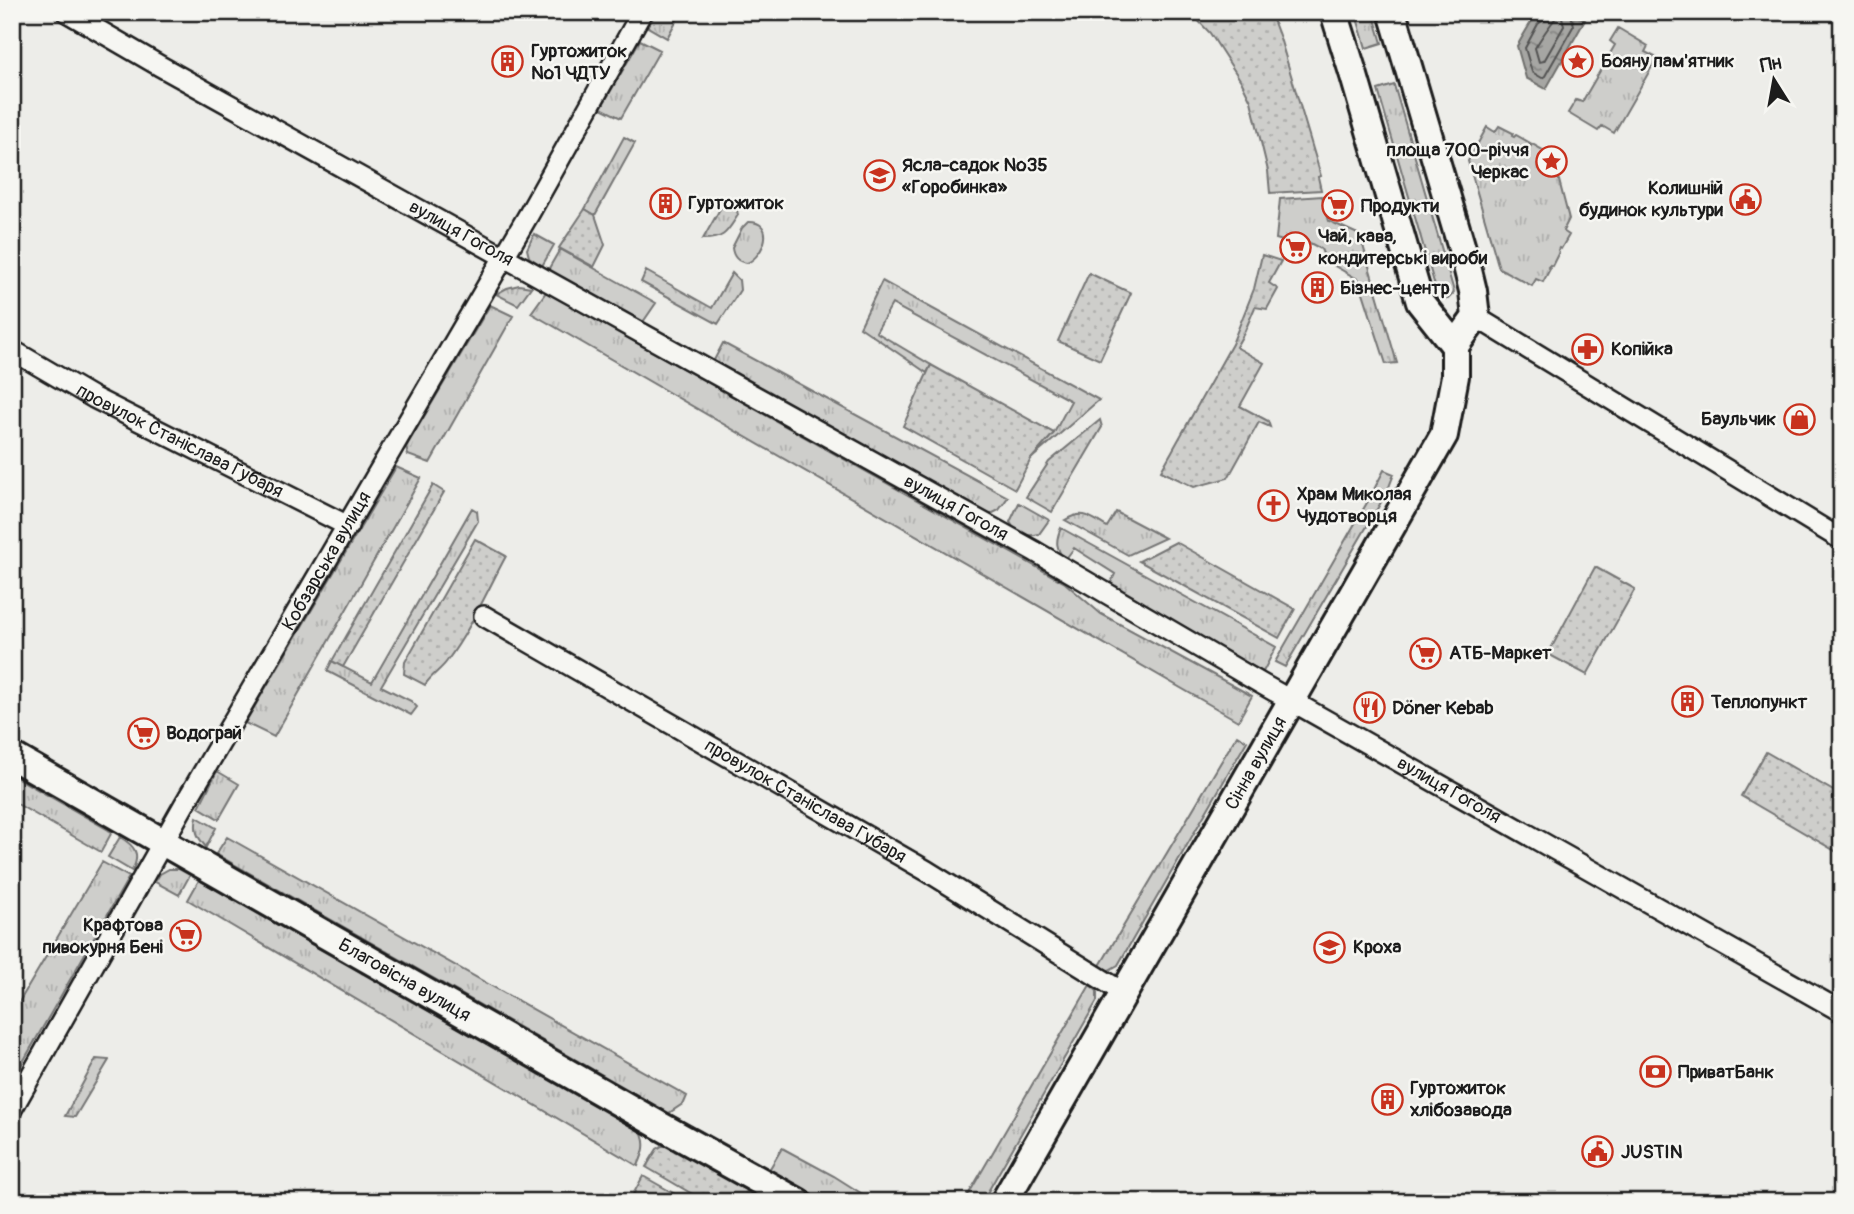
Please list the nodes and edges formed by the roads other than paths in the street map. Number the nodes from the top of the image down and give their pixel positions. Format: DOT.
graph roads {
  1 [pos="67,12"];
  2 [pos="642,12"];
  3 [pos="1334,12"];
  4 [pos="1392,12"];
  5 [pos="503,256"];
  6 [pos="1476,317"];
  7 [pos="1455,346"];
  8 [pos="12,350"];
  9 [pos="348,526"];
  10 [pos="1842,540"];
  11 [pos="484,616"];
  12 [pos="1292,700"];
  13 [pos="12,756"];
  14 [pos="164,841"];
  15 [pos="1124,993"];
  16 [pos="1842,1012"];
  17 [pos="12,1109"];
  18 [pos="798,1202"];
  19 [pos="1004,1202"];
  1 -- 5 [label="street, вулиця Гоголя"];
  2 -- 5 [label="street, Кобзарська вулиця"];
  3 -- 7 [label="main road"];
  4 -- 6 [label="main road"];
  5 -- 9 [label="street, Кобзарська вулиця"];
  5 -- 12 [label="street, вулиця Гоголя"];
  6 -- 7 [label="main road"];
  6 -- 10 [label="street"];
  7 -- 12 [label="main road, Сінна вулиця"];
  8 -- 9 [label="street, провулок Станіслава Губаря"];
  9 -- 14 [label="street, Кобзарська вулиця"];
  11 -- 15 [label="street, провулок Станіслава Губаря"];
  12 -- 15 [label="main road, Сінна вулиця"];
  12 -- 16 [label="street, вулиця Гоголя"];
  13 -- 14 [label="main road, Благовісна вулиця"];
  14 -- 17 [label="street, Кобзарська вулиця"];
  14 -- 18 [label="main road, Благовісна вулиця"];
  15 -- 19 [label="main road, Сінна вулиця"];
}
